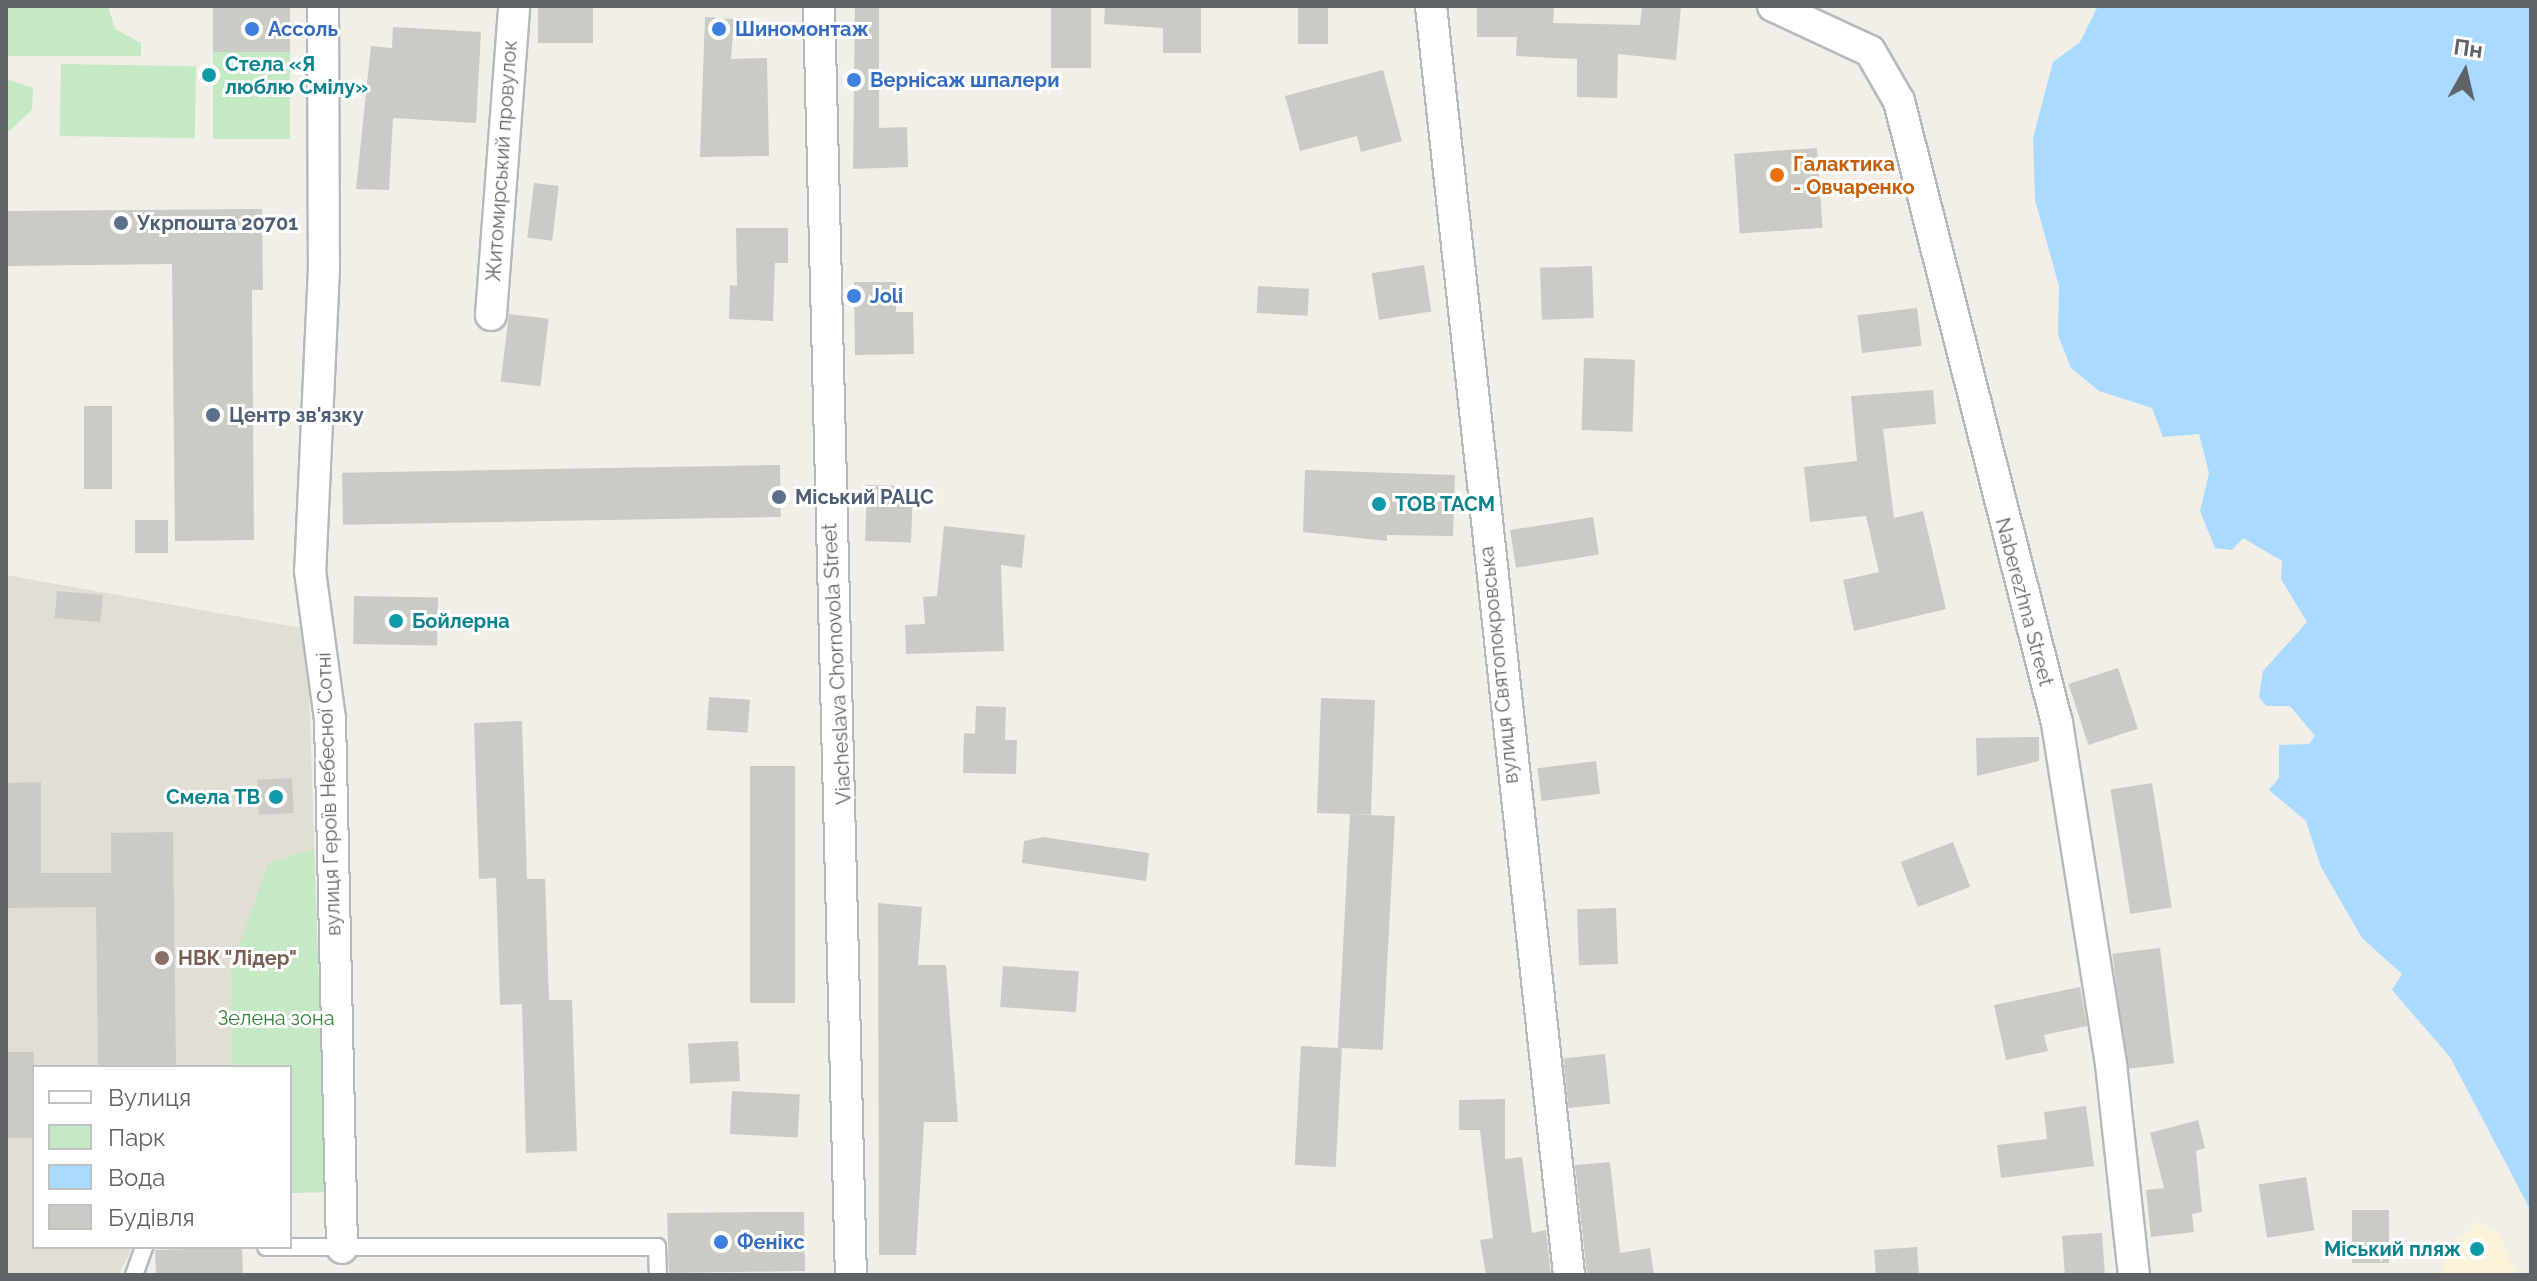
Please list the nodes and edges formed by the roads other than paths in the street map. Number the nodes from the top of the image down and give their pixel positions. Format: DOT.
graph roads {
  1 [pos="323,6"];
  2 [pos="514,6"];
  3 [pos="819,6"];
  4 [pos="1431,6"];
  5 [pos="1773,6"];
  6 [pos="491,315"];
  7 [pos="292,1247"];
  8 [pos="342,1248"];
  9 [pos="143,1249"];
  10 [pos="134,1275"];
  11 [pos="658,1275"];
  12 [pos="851,1275"];
  13 [pos="1569,1275"];
  14 [pos="2134,1275"];
  1 -- 8 [label="street, вулиця Героїв Небесної Сотні"];
  2 -- 6 [label="street, Житомирський провулок"];
  3 -- 12 [label="street, Viacheslava Chornovola Street"];
  4 -- 13 [label="street, вулиця Святопокровська"];
  5 -- 14 [label="street, Naberezhna Street"];
  7 -- 8 [label="lane"];
  8 -- 11 [label="lane"];
  9 -- 10 [label="lane"];
}
